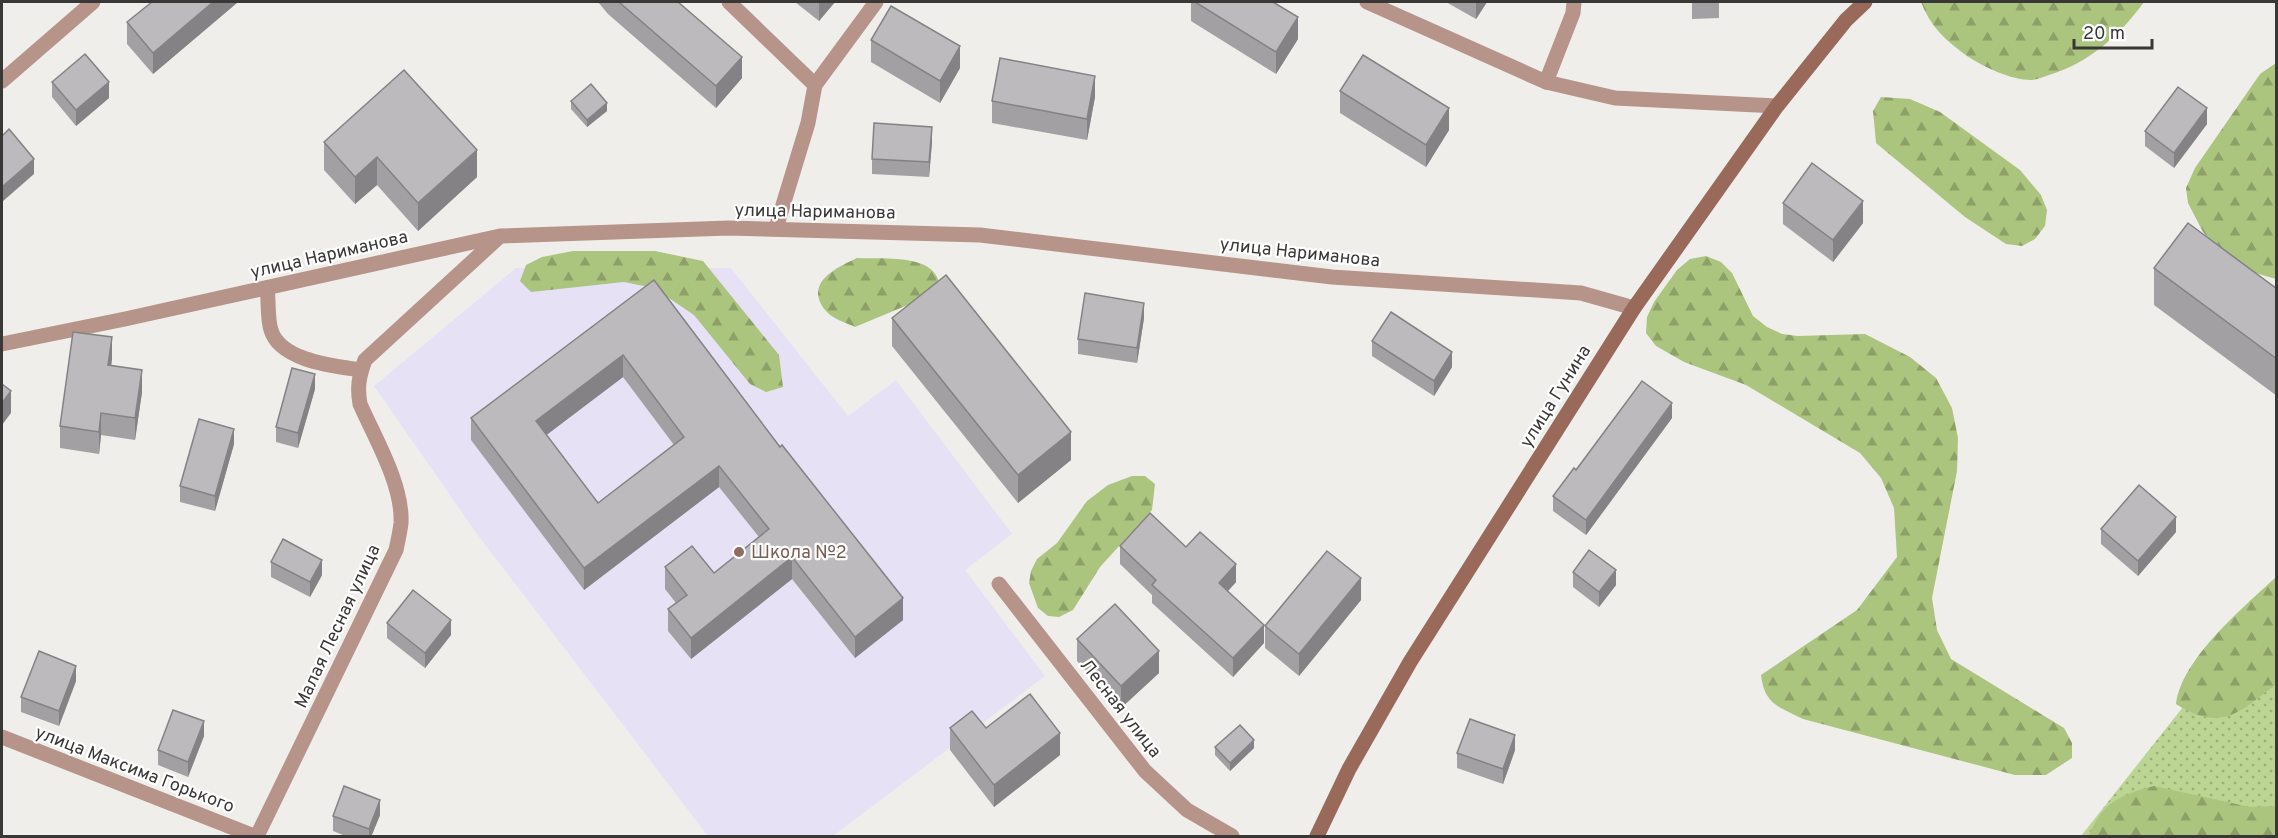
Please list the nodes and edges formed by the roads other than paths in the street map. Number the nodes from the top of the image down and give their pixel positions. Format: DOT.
graph roads {
  1 [pos="93,2"];
  2 [pos="729,2"];
  3 [pos="876,2"];
  4 [pos="1367,2"];
  5 [pos="1574,2"];
  6 [pos="1865,2"];
  7 [pos="2,81"];
  8 [pos="1546,82"];
  9 [pos="815,85"];
  10 [pos="1777,106"];
  11 [pos="776,228"];
  12 [pos="500,236"];
  13 [pos="267,288"];
  14 [pos="1634,308"];
  15 [pos="2,344"];
  16 [pos="361,370"];
  17 [pos="999,584"];
  18 [pos="2,737"];
  19 [pos="255,837"];
  20 [pos="1232,837"];
  21 [pos="1317,837"];
  1 -- 7 [label="street"];
  2 -- 9 [label="street"];
  3 -- 9 [label="street"];
  4 -- 8 [label="street"];
  5 -- 8 [label="street"];
  6 -- 10 [label="main road, улица Гунина"];
  8 -- 10 [label="street"];
  9 -- 11 [label="street"];
  10 -- 14 [label="main road, улица Гунина"];
  11 -- 12 [label="street, улица Нариманова"];
  11 -- 14 [label="street, улица Нариманова"];
  12 -- 13 [label="street, улица Нариманова"];
  12 -- 16 [label="street"];
  13 -- 15 [label="street, улица Нариманова"];
  13 -- 16 [label="street"];
  14 -- 21 [label="main road, улица Гунина"];
  16 -- 19 [label="street, Малая Лесная улица"];
  17 -- 20 [label="street, Лесная улица"];
  18 -- 19 [label="street, улица Максима Горького"];
}
